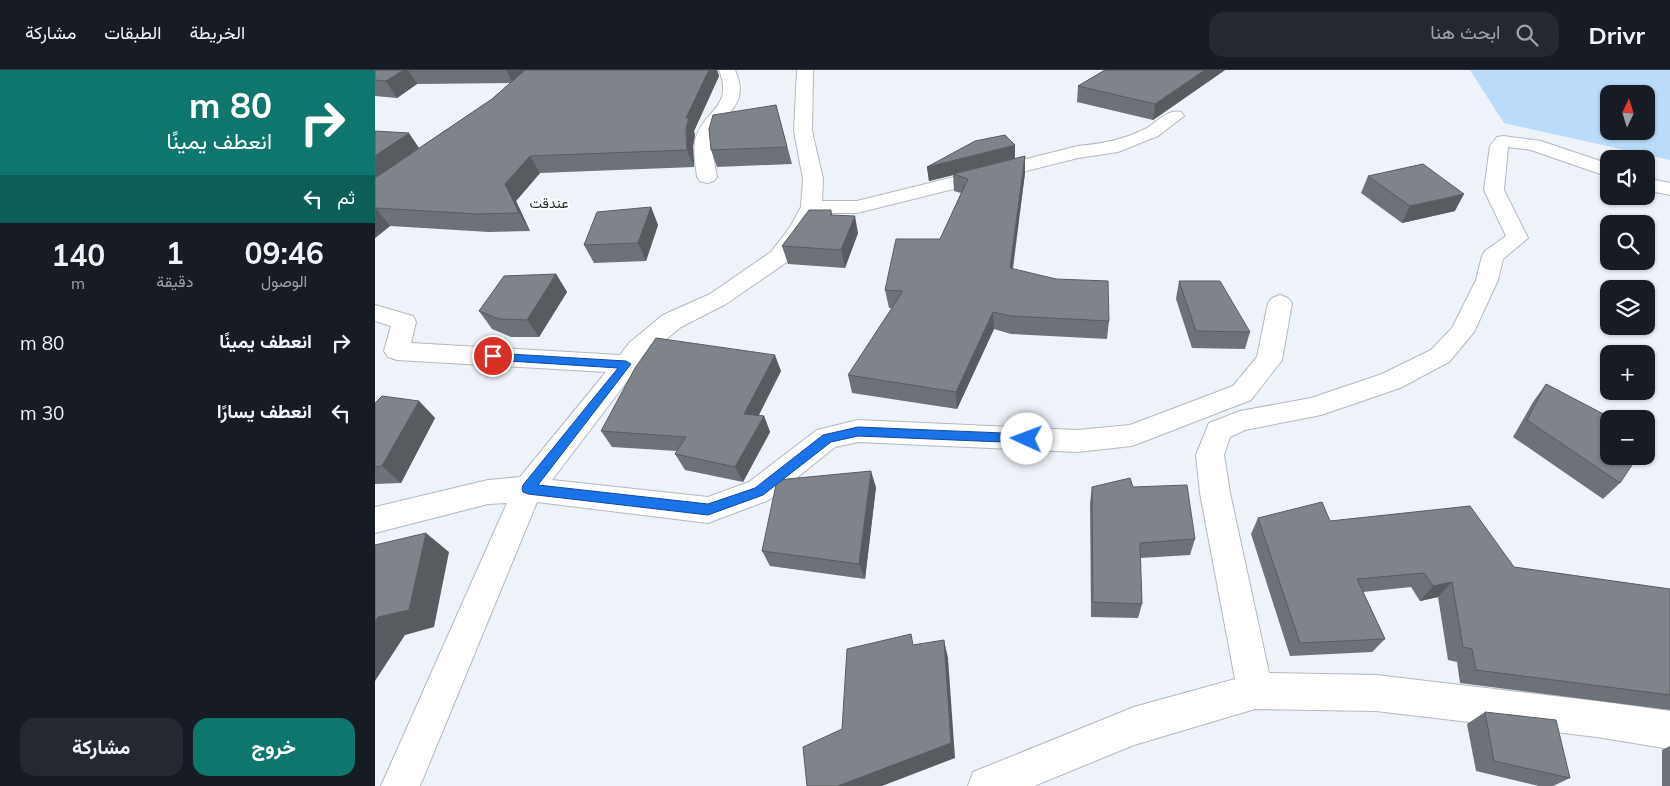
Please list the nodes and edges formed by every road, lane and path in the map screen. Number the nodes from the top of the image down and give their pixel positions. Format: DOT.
graph roads {
  1 [pos="727,70"];
  2 [pos="805,70"];
  3 [pos="1175,116"];
  4 [pos="1600,168"];
  5 [pos="707,177"];
  6 [pos="1655,186"];
  7 [pos="1670,189"];
  8 [pos="811,207"];
  9 [pos="1280,303"];
  10 [pos="375,312"];
  11 [pos="626,364"];
  12 [pos="528,489"];
  13 [pos="375,520"];
  14 [pos="1255,691"];
  15 [pos="1670,730"];
  16 [pos="400,786"];
  17 [pos="987,786"];
  1 -- 5 [label="street"];
  2 -- 8 [label="street"];
  3 -- 8 [label="street"];
  4 -- 14 [label="street"];
  6 -- 7 [label="street"];
  8 -- 11 [label="street"];
  9 -- 12 [label="street"];
  10 -- 11 [label="street"];
  11 -- 12 [label="street"];
  12 -- 13 [label="street"];
  12 -- 16 [label="street"];
  14 -- 15 [label="street"];
  14 -- 17 [label="street"];
}
